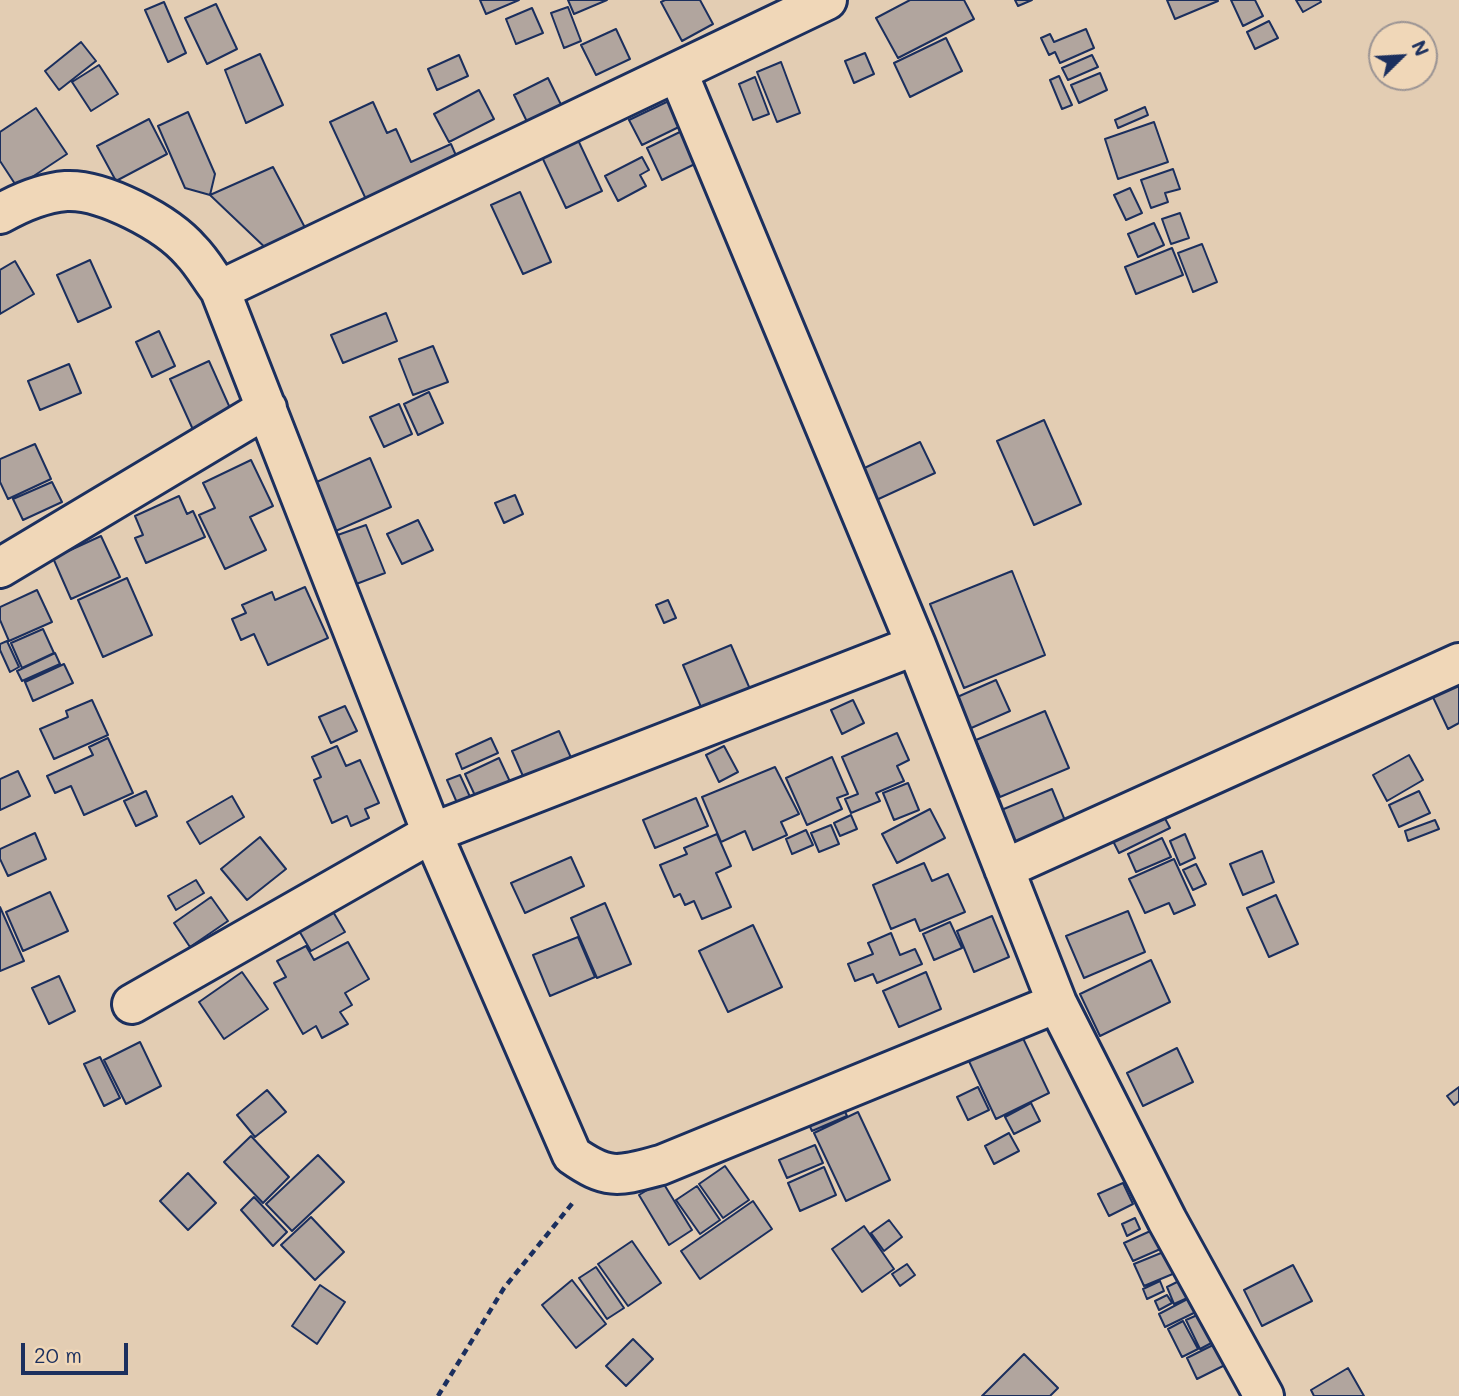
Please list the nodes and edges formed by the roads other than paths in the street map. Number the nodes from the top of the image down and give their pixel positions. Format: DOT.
graph roads {
  1 [pos="819,2"];
  2 [pos="678,73"];
  3 [pos="0,214"];
  4 [pos="220,290"];
  5 [pos="267,408"];
  6 [pos="0,568"];
  7 [pos="916,645"];
  8 [pos="1459,663"];
  9 [pos="432,833"];
  10 [pos="1004,869"];
  11 [pos="1057,1003"];
  12 [pos="132,1004"];
  13 [pos="1264,1396"];
  1 -- 2 [label="street"];
  2 -- 4 [label="street"];
  2 -- 7 [label="street"];
  3 -- 4 [label="street"];
  4 -- 5 [label="street"];
  5 -- 6 [label="street"];
  5 -- 9 [label="street"];
  7 -- 9 [label="street"];
  7 -- 10 [label="street"];
  8 -- 10 [label="street"];
  9 -- 11 [label="street"];
  9 -- 12 [label="street"];
  10 -- 11 [label="street"];
  11 -- 13 [label="street"];
}
